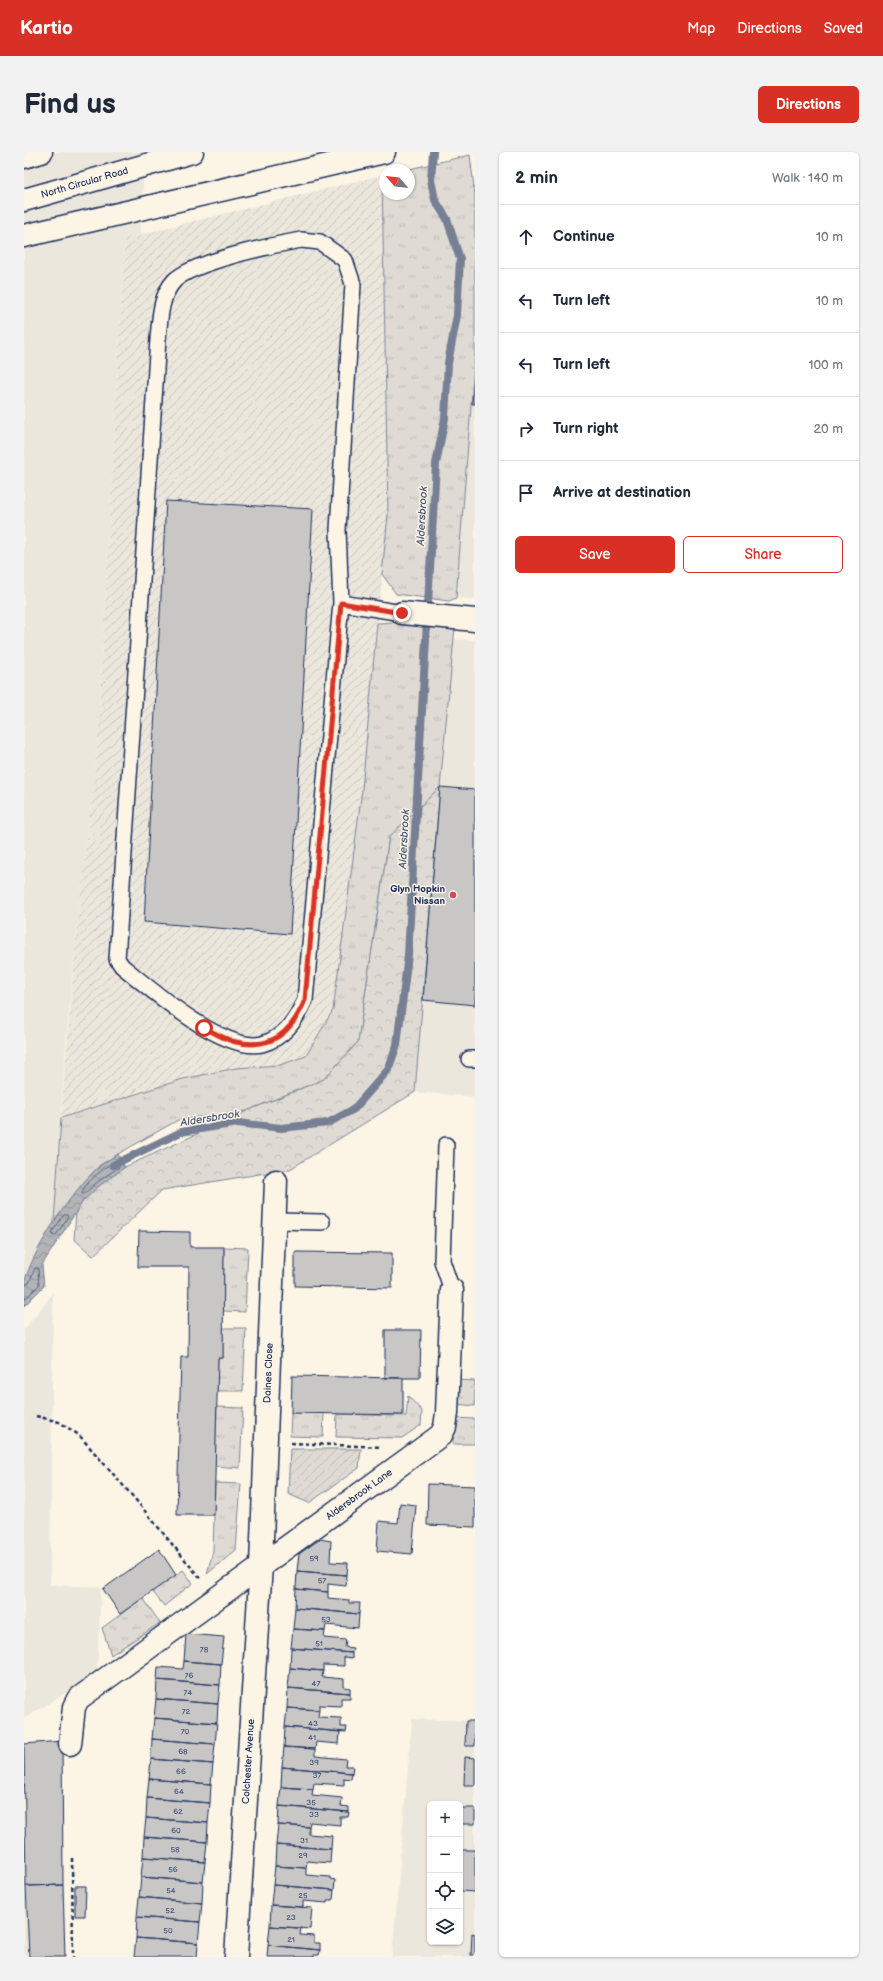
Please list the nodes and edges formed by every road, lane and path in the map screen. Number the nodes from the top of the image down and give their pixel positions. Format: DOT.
graph roads {
  1 [pos="41,152"];
  2 [pos="192,152"];
  3 [pos="384,152"];
  4 [pos="24,157"];
  5 [pos="24,200"];
  6 [pos="24,236"];
  7 [pos="341,603"];
  8 [pos="402,613"];
  9 [pos="472,619"];
  10 [pos="446,1145"];
  11 [pos="276,1181"];
  12 [pos="275,1221"];
  13 [pos="322,1222"];
  14 [pos="452,1290"];
  15 [pos="36,1416"];
  16 [pos="266,1442"];
  17 [pos="383,1447"];
  18 [pos="261,1565"];
  19 [pos="204,1583"];
  20 [pos="70,1744"];
  21 [pos="72,1858"];
  22 [pos="73,1957"];
  23 [pos="236,1957"];
  1 -- 4 [label="main road"];
  2 -- 5 [label="main road, North Circular Road"];
  3 -- 6 [label="main road"];
  7 -- 7 [label="lane"];
  7 -- 8 [label="lane"];
  8 -- 9 [label="main road"];
  10 -- 14 [label="lane, Aldersbrook Lane"];
  11 -- 12 [label="main road, Daines Close"];
  12 -- 13 [label="lane"];
  12 -- 16 [label="main road, Daines Close"];
  14 -- 18 [label="main road, Aldersbrook Lane"];
  15 -- 19 [label="path"];
  16 -- 17 [label="path"];
  16 -- 18 [label="main road, Daines Close"];
  18 -- 20 [label="main road, Aldersbrook Lane"];
  18 -- 23 [label="main road, Colchester Avenue"];
  21 -- 22 [label="path"];
}
